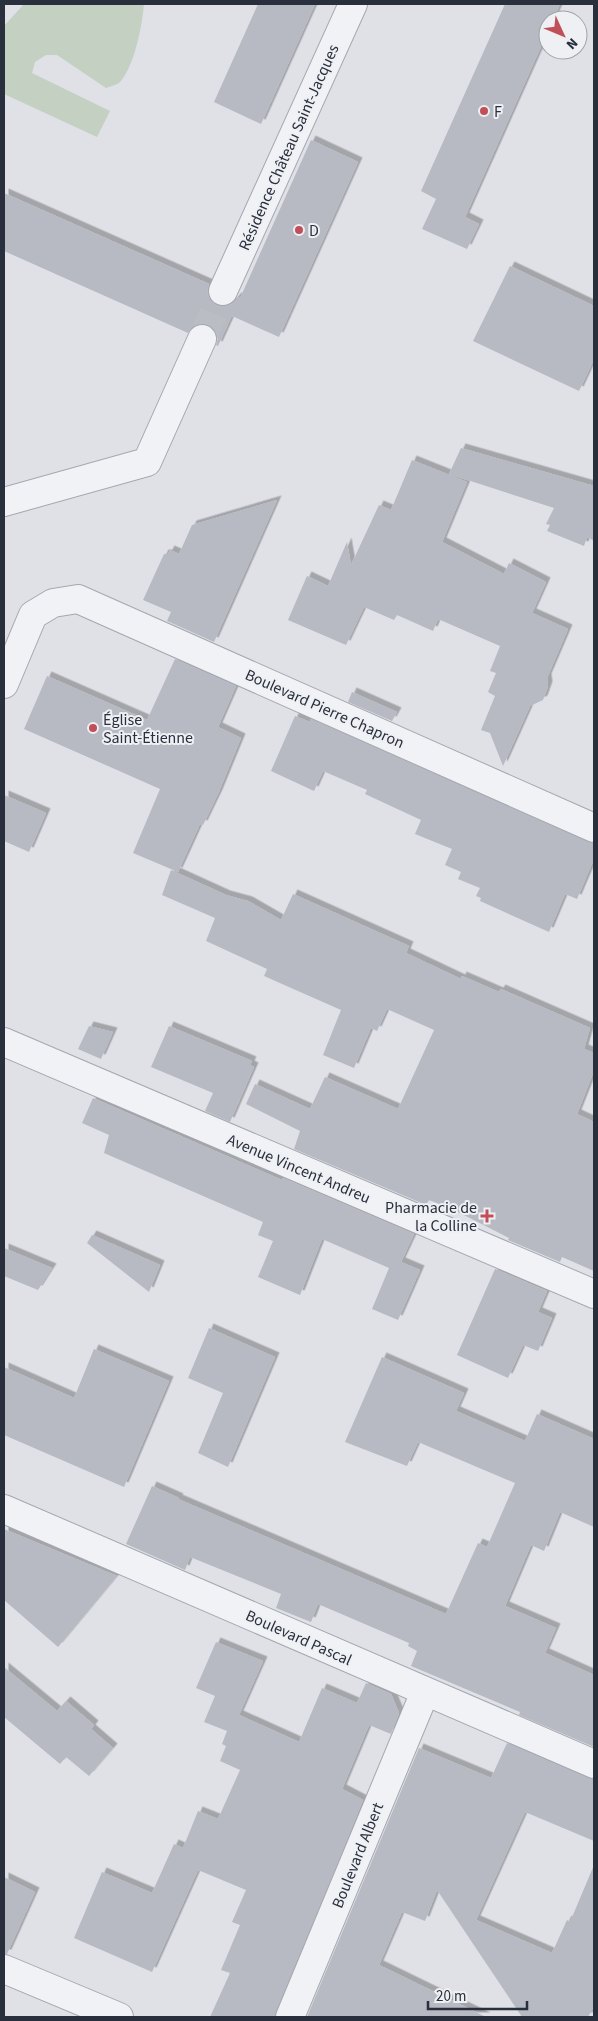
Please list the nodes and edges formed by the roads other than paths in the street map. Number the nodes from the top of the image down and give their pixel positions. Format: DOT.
graph roads {
  1 [pos="353,4"];
  2 [pos="223,291"];
  3 [pos="202,339"];
  4 [pos="4,502"];
  5 [pos="4,684"];
  6 [pos="592,822"];
  7 [pos="4,1042"];
  8 [pos="594,1294"];
  9 [pos="4,1509"];
  10 [pos="425,1692"];
  11 [pos="594,1764"];
  12 [pos="4,1969"];
  13 [pos="118,2017"];
  14 [pos="290,2017"];
  1 -- 2 [label="street, Résidence Château Saint-Jacques"];
  3 -- 4 [label="street"];
  5 -- 6 [label="street, Boulevard Pierre Chapron"];
  7 -- 8 [label="street, Avenue Vincent Andreu"];
  9 -- 10 [label="street, Boulevard Pascal"];
  10 -- 11 [label="street, Boulevard Pascal"];
  10 -- 14 [label="street, Boulevard Albert"];
  12 -- 13 [label="street"];
}
